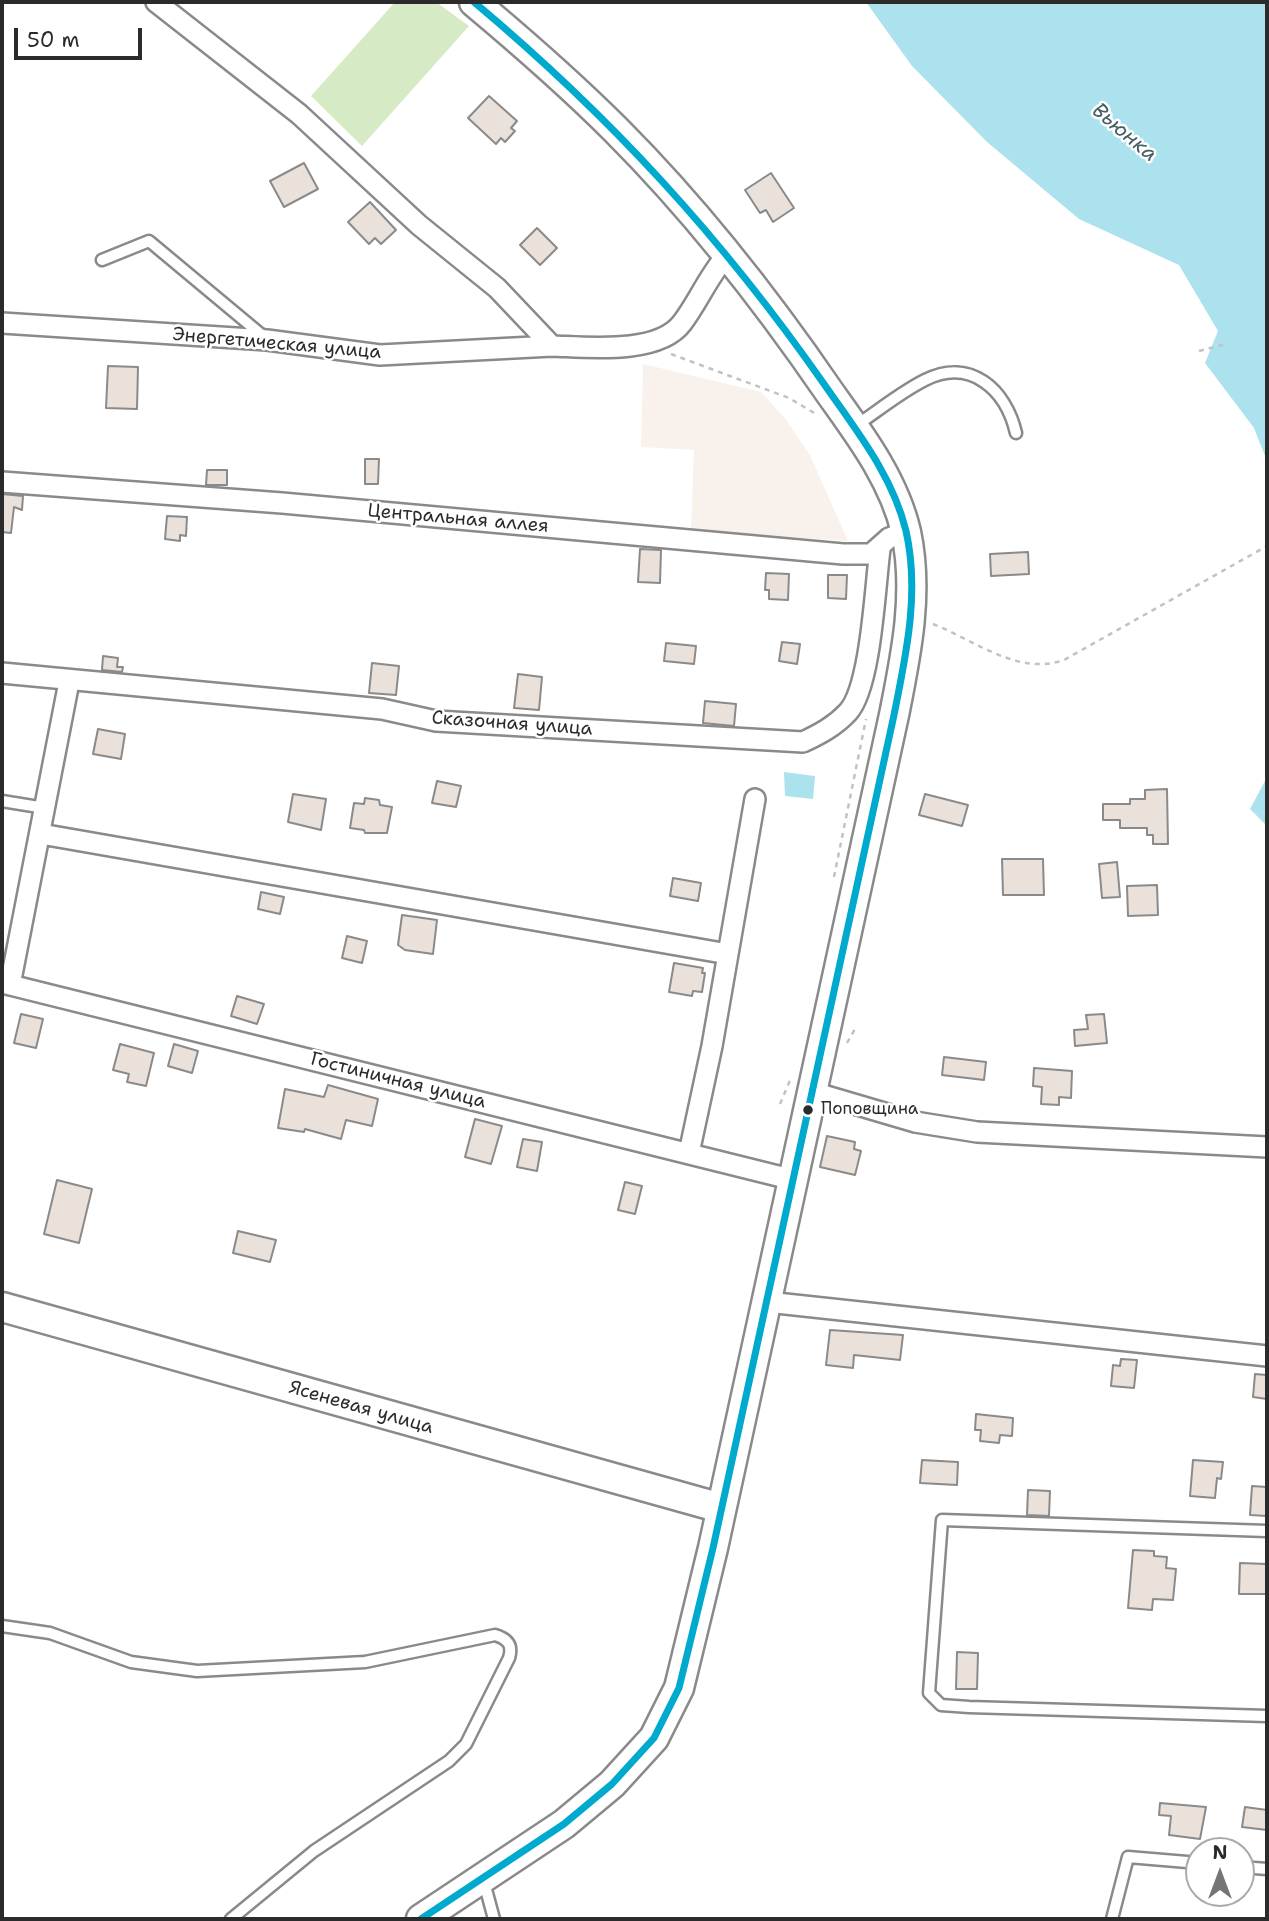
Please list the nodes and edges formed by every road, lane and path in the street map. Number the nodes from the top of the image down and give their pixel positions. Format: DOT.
graph roads {
  1 [pos="156,2"];
  2 [pos="474,2"];
  3 [pos="726,256"];
  4 [pos="102,260"];
  5 [pos="2,323"];
  6 [pos="267,340"];
  7 [pos="1226,344"];
  8 [pos="552,346"];
  9 [pos="1199,351"];
  10 [pos="667,353"];
  11 [pos="826,419"];
  12 [pos="854,427"];
  13 [pos="1016,433"];
  14 [pos="2,482"];
  15 [pos="906,532"];
  16 [pos="1267,546"];
  17 [pos="880,549"];
  18 [pos="911,614"];
  19 [pos="2,673"];
  20 [pos="69,681"];
  21 [pos="868,709"];
  22 [pos="755,799"];
  23 [pos="2,801"];
  24 [pos="46,808"];
  25 [pos="41,834"];
  26 [pos="834,879"];
  27 [pos="728,954"];
  28 [pos="6,984"];
  29 [pos="813,1092"];
  30 [pos="1267,1147"];
  31 [pos="688,1153"];
  32 [pos="793,1180"];
  33 [pos="766,1302"];
  34 [pos="2,1307"];
  35 [pos="1267,1356"];
  36 [pos="721,1508"];
  37 [pos="1267,1531"];
  38 [pos="2,1626"];
  39 [pos="1267,1716"];
  40 [pos="1185,1862"];
  41 [pos="482,1878"];
  42 [pos="231,1919"];
  43 [pos="421,1919"];
  44 [pos="494,1919"];
  45 [pos="1112,1919"];
  1 -- 8 [label="street"];
  2 -- 3 [label="main road"];
  3 -- 8 [label="street, Энергетическая улица"];
  3 -- 12 [label="main road"];
  4 -- 6 [label="lane"];
  5 -- 6 [label="street, Энергетическая улица"];
  6 -- 8 [label="street, Энергетическая улица"];
  7 -- 9 [label="path"];
  10 -- 11 [label="path"];
  12 -- 13 [label="lane"];
  12 -- 15 [label="main road"];
  14 -- 17 [label="street, Центральная аллея"];
  15 -- 17 [label="street, Центральная аллея"];
  15 -- 18 [label="main road"];
  16 -- 18 [label="path"];
  17 -- 20 [label="street, Сказочная улица"];
  18 -- 29 [label="main road"];
  19 -- 20 [label="street, Сказочная улица"];
  20 -- 24 [label="street"];
  21 -- 26 [label="path"];
  22 -- 27 [label="street"];
  23 -- 24 [label="lane"];
  24 -- 25 [label="street"];
  25 -- 27 [label="street"];
  25 -- 28 [label="street"];
  27 -- 31 [label="street"];
  28 -- 31 [label="street, Гостиничная улица"];
  29 -- 30 [label="street"];
  29 -- 32 [label="main road"];
  31 -- 32 [label="street, Гостиничная улица"];
  32 -- 33 [label="main road"];
  33 -- 35 [label="street"];
  33 -- 36 [label="main road"];
  34 -- 36 [label="main road, Ясеневая улица"];
  36 -- 41 [label="main road"];
  37 -- 39 [label="lane"];
  38 -- 42 [label="lane"];
  40 -- 45 [label="lane"];
  41 -- 43 [label="main road"];
  41 -- 44 [label="lane"];
}
